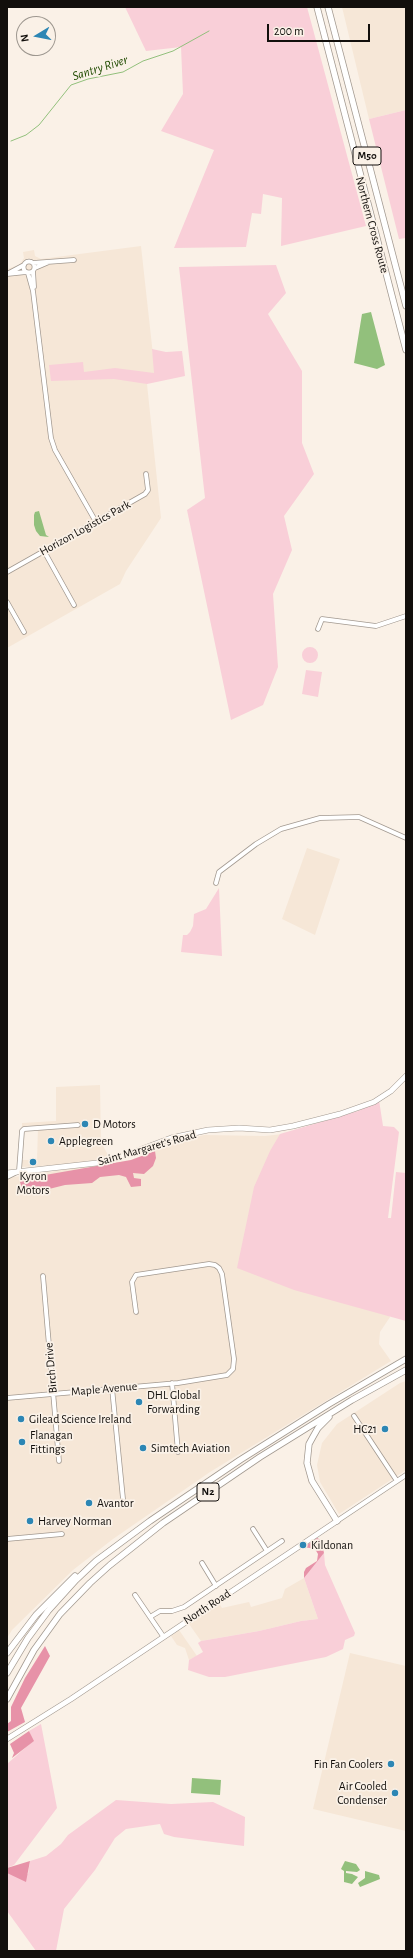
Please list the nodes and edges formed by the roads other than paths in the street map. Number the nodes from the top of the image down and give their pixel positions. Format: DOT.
graph roads {
  1 [pos="313,7"];
  2 [pos="317,7"];
  3 [pos="328,7"];
  4 [pos="339,95"];
  5 [pos="74,260"];
  6 [pos="50,262"];
  7 [pos="33,263"];
  8 [pos="24,265"];
  9 [pos="34,270"];
  10 [pos="27,272"];
  11 [pos="7,274"];
  12 [pos="33,291"];
  13 [pos="406,306"];
  14 [pos="406,350"];
  15 [pos="146,474"];
  16 [pos="96,522"];
  17 [pos="44,551"];
  18 [pos="7,572"];
  19 [pos="7,602"];
  20 [pos="74,605"];
  21 [pos="406,616"];
  22 [pos="318,629"];
  23 [pos="24,632"];
  24 [pos="406,838"];
  25 [pos="216,882"];
  26 [pos="406,1076"];
  27 [pos="78,1125"];
  28 [pos="7,1170"];
  29 [pos="19,1171"];
  30 [pos="7,1173"];
  31 [pos="7,1176"];
  32 [pos="43,1276"];
  33 [pos="136,1312"];
  34 [pos="406,1358"];
  35 [pos="406,1370"];
  36 [pos="172,1383"];
  37 [pos="112,1388"];
  38 [pos="371,1389"];
  39 [pos="53,1394"];
  40 [pos="7,1398"];
  41 [pos="354,1416"];
  42 [pos="178,1452"];
  43 [pos="59,1461"];
  44 [pos="406,1475"];
  45 [pos="397,1481"];
  46 [pos="199,1488"];
  47 [pos="123,1499"];
  48 [pos="337,1521"];
  49 [pos="253,1529"];
  50 [pos="62,1534"];
  51 [pos="7,1539"];
  52 [pos="282,1541"];
  53 [pos="267,1550"];
  54 [pos="202,1563"];
  55 [pos="216,1586"];
  56 [pos="135,1595"];
  57 [pos="150,1617"];
  58 [pos="163,1636"];
  59 [pos="7,1653"];
  60 [pos="7,1673"];
  61 [pos="7,1699"];
  62 [pos="7,1739"];
  1 -- 4 [label="highway"];
  2 -- 4 [label="highway, Northern Cross Route / M50"];
  3 -- 13 [label="highway, Northern Cross Route / M50"];
  4 -- 14 [label="highway, Northern Cross Route / M50"];
  5 -- 6 [label="street"];
  6 -- 7 [label="street"];
  6 -- 9 [label="street"];
  7 -- 8 [label="street"];
  7 -- 9 [label="street"];
  8 -- 10 [label="street"];
  8 -- 11 [label="street"];
  9 -- 10 [label="street"];
  9 -- 12 [label="street"];
  10 -- 11 [label="street"];
  10 -- 12 [label="street"];
  12 -- 16 [label="street"];
  15 -- 16 [label="street, Horizon Logistics Park"];
  16 -- 17 [label="street, Horizon Logistics Park"];
  17 -- 18 [label="street, Horizon Logistics Park"];
  17 -- 20 [label="street"];
  19 -- 23 [label="street"];
  21 -- 22 [label="street"];
  24 -- 25 [label="street"];
  26 -- 29 [label="main road, Saint Margaret's Road"];
  27 -- 29 [label="street"];
  28 -- 29 [label="main road, Saint Margaret's Road"];
  29 -- 30 [label="main road, Saint Margaret's Road"];
  29 -- 31 [label="street"];
  32 -- 39 [label="street, Birch Drive"];
  33 -- 36 [label="street, Maple Avenue"];
  34 -- 46 [label="highway, N2"];
  35 -- 38 [label="highway, N2"];
  36 -- 37 [label="street, Maple Avenue"];
  36 -- 42 [label="street"];
  37 -- 39 [label="street, Maple Avenue"];
  37 -- 47 [label="street"];
  38 -- 48 [label="highway"];
  38 -- 61 [label="highway, N2"];
  39 -- 40 [label="street, Maple Avenue"];
  39 -- 43 [label="street, Birch Drive"];
  41 -- 45 [label="street"];
  44 -- 45 [label="street, North Road"];
  45 -- 48 [label="street, North Road"];
  46 -- 59 [label="highway"];
  46 -- 60 [label="highway, N2"];
  48 -- 58 [label="main road, North Road"];
  49 -- 53 [label="street"];
  50 -- 51 [label="street"];
  52 -- 53 [label="street"];
  53 -- 55 [label="street"];
  54 -- 55 [label="street"];
  55 -- 57 [label="street"];
  56 -- 57 [label="street"];
  57 -- 58 [label="street"];
  58 -- 62 [label="main road, North Road"];
}
